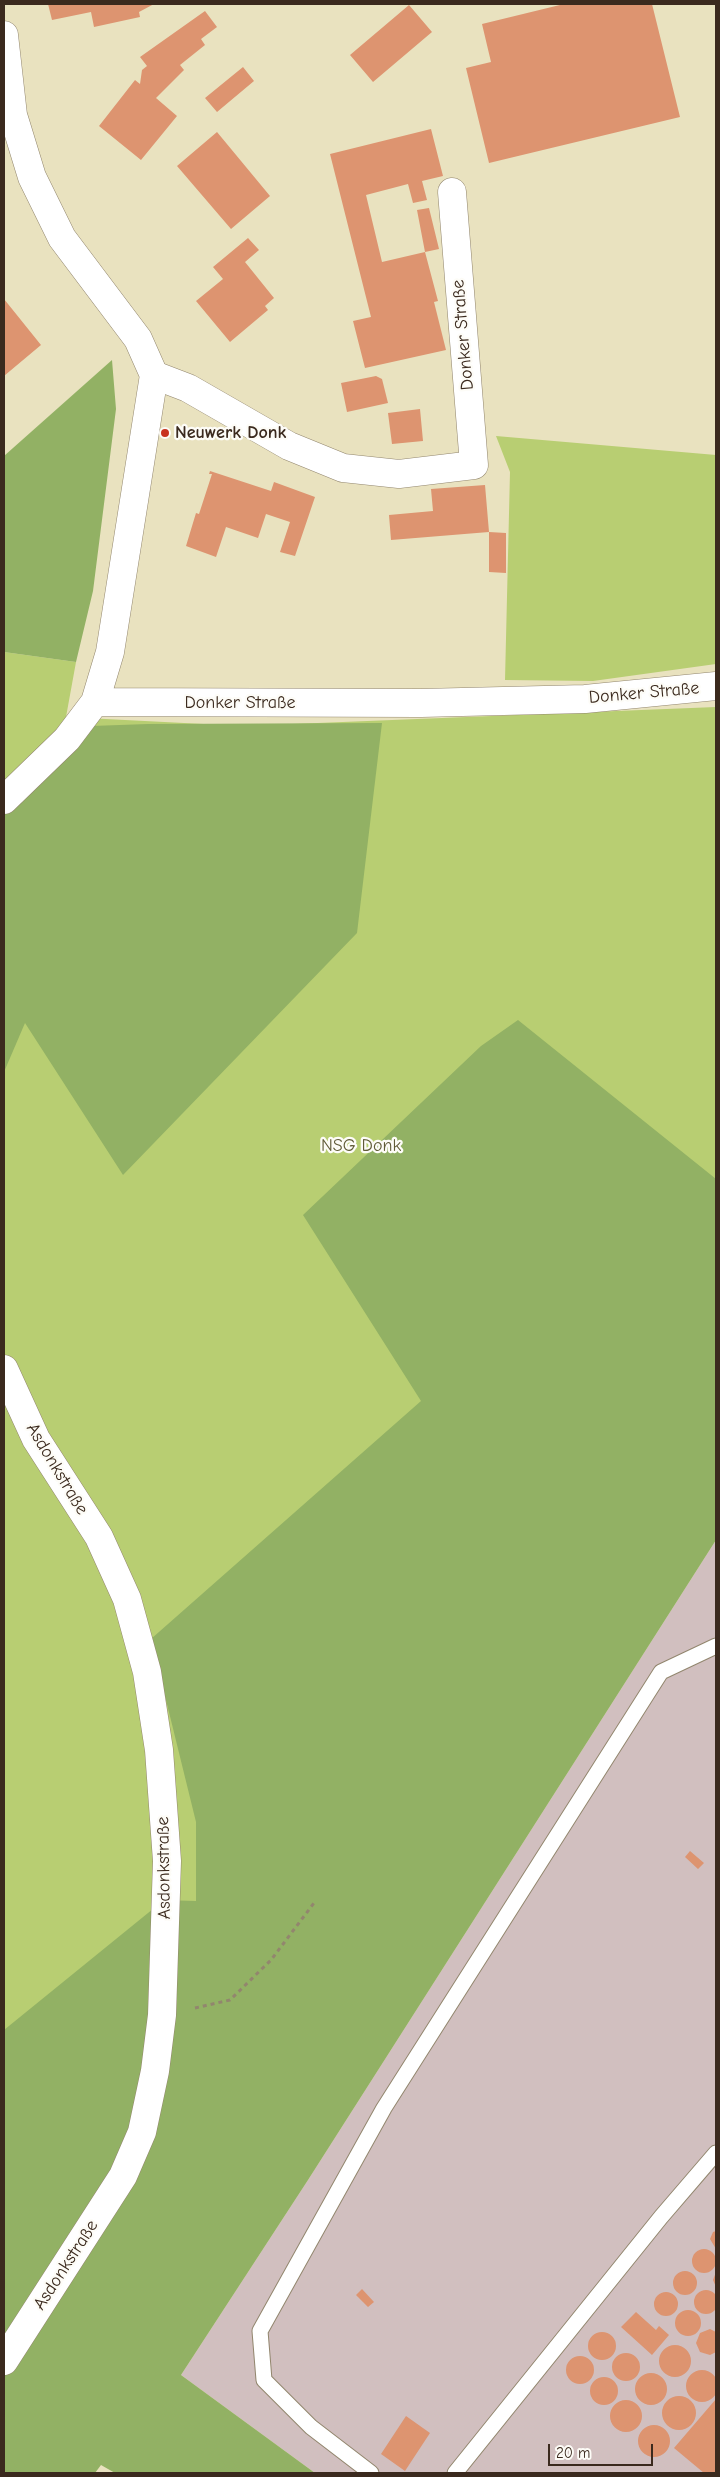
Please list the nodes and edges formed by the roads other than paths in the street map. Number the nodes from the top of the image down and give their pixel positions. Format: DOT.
graph roads {
  1 [pos="4,35"];
  2 [pos="452,192"];
  3 [pos="154,375"];
  4 [pos="716,686"];
  5 [pos="95,702"];
  6 [pos="4,800"];
  7 [pos="4,1369"];
  8 [pos="716,1646"];
  9 [pos="716,2153"];
  10 [pos="4,2361"];
  11 [pos="371,2473"];
  12 [pos="455,2473"];
  1 -- 3 [label="street"];
  2 -- 3 [label="street, Donker Straße"];
  3 -- 5 [label="street"];
  4 -- 5 [label="street, Donker Straße"];
  5 -- 6 [label="street"];
  7 -- 10 [label="street, Asdonkstraße"];
  8 -- 11 [label="lane"];
  9 -- 12 [label="lane"];
}
